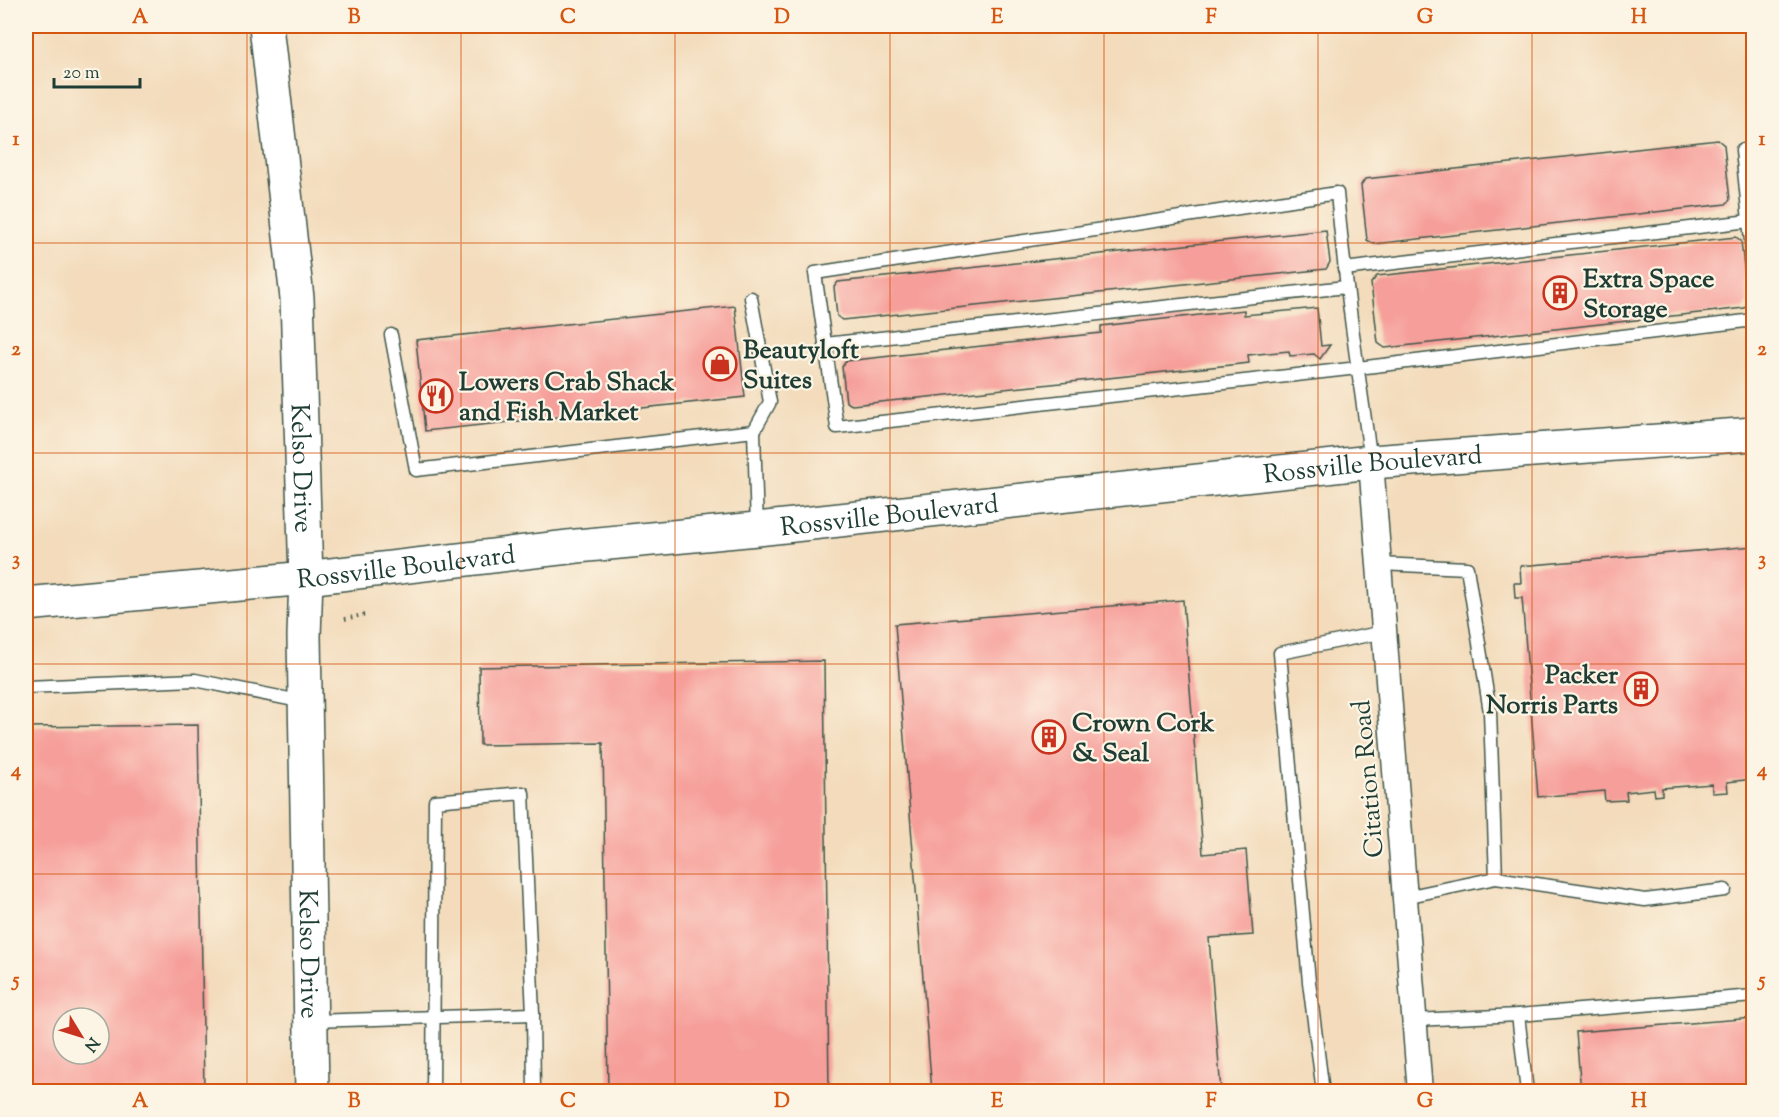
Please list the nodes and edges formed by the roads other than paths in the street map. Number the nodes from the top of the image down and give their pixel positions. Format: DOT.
graph roads {
  1 [pos="266,26"];
  2 [pos="1742,150"];
  3 [pos="1749,221"];
  4 [pos="1344,269"];
  5 [pos="1754,271"];
  6 [pos="1346,287"];
  7 [pos="751,298"];
  8 [pos="1754,320"];
  9 [pos="391,335"];
  10 [pos="825,344"];
  11 [pos="1358,368"];
  12 [pos="754,431"];
  13 [pos="1754,434"];
  14 [pos="1371,462"];
  15 [pos="757,529"];
  16 [pos="1379,564"];
  17 [pos="306,578"];
  18 [pos="26,604"];
  19 [pos="1384,632"];
  20 [pos="26,687"];
  21 [pos="305,702"];
  22 [pos="1496,878"];
  23 [pos="1725,890"];
  24 [pos="1405,897"];
  25 [pos="1754,996"];
  26 [pos="533,1014"];
  27 [pos="1518,1015"];
  28 [pos="433,1017"];
  29 [pos="1415,1020"];
  30 [pos="311,1021"];
  31 [pos="312,1092"];
  32 [pos="433,1092"];
  33 [pos="534,1092"];
  34 [pos="1323,1092"];
  35 [pos="1420,1092"];
  36 [pos="1527,1092"];
  1 -- 17 [label="main road, Kelso Drive"];
  2 -- 3 [label="lane"];
  3 -- 4 [label="lane"];
  3 -- 5 [label="lane"];
  4 -- 6 [label="lane"];
  4 -- 10 [label="lane"];
  6 -- 10 [label="lane"];
  6 -- 11 [label="lane"];
  7 -- 12 [label="lane"];
  8 -- 11 [label="lane"];
  9 -- 12 [label="lane"];
  10 -- 11 [label="lane"];
  11 -- 14 [label="lane"];
  12 -- 15 [label="lane"];
  13 -- 14 [label="main road, Rossville Boulevard"];
  14 -- 15 [label="main road, Rossville Boulevard"];
  14 -- 16 [label="street, Citation Road"];
  15 -- 17 [label="main road, Rossville Boulevard"];
  16 -- 19 [label="street, Citation Road"];
  16 -- 22 [label="lane"];
  17 -- 18 [label="main road, Rossville Boulevard"];
  17 -- 21 [label="main road, Kelso Drive"];
  19 -- 24 [label="street, Citation Road"];
  19 -- 34 [label="lane"];
  20 -- 21 [label="lane"];
  21 -- 30 [label="main road, Kelso Drive"];
  22 -- 23 [label="lane"];
  22 -- 24 [label="lane"];
  24 -- 29 [label="street, Citation Road"];
  25 -- 27 [label="lane"];
  26 -- 28 [label="lane"];
  26 -- 28 [label="lane"];
  26 -- 33 [label="lane"];
  27 -- 29 [label="lane"];
  27 -- 36 [label="lane"];
  28 -- 30 [label="lane"];
  28 -- 32 [label="lane"];
  29 -- 35 [label="street, Citation Road"];
  30 -- 31 [label="main road, Kelso Drive"];
}
